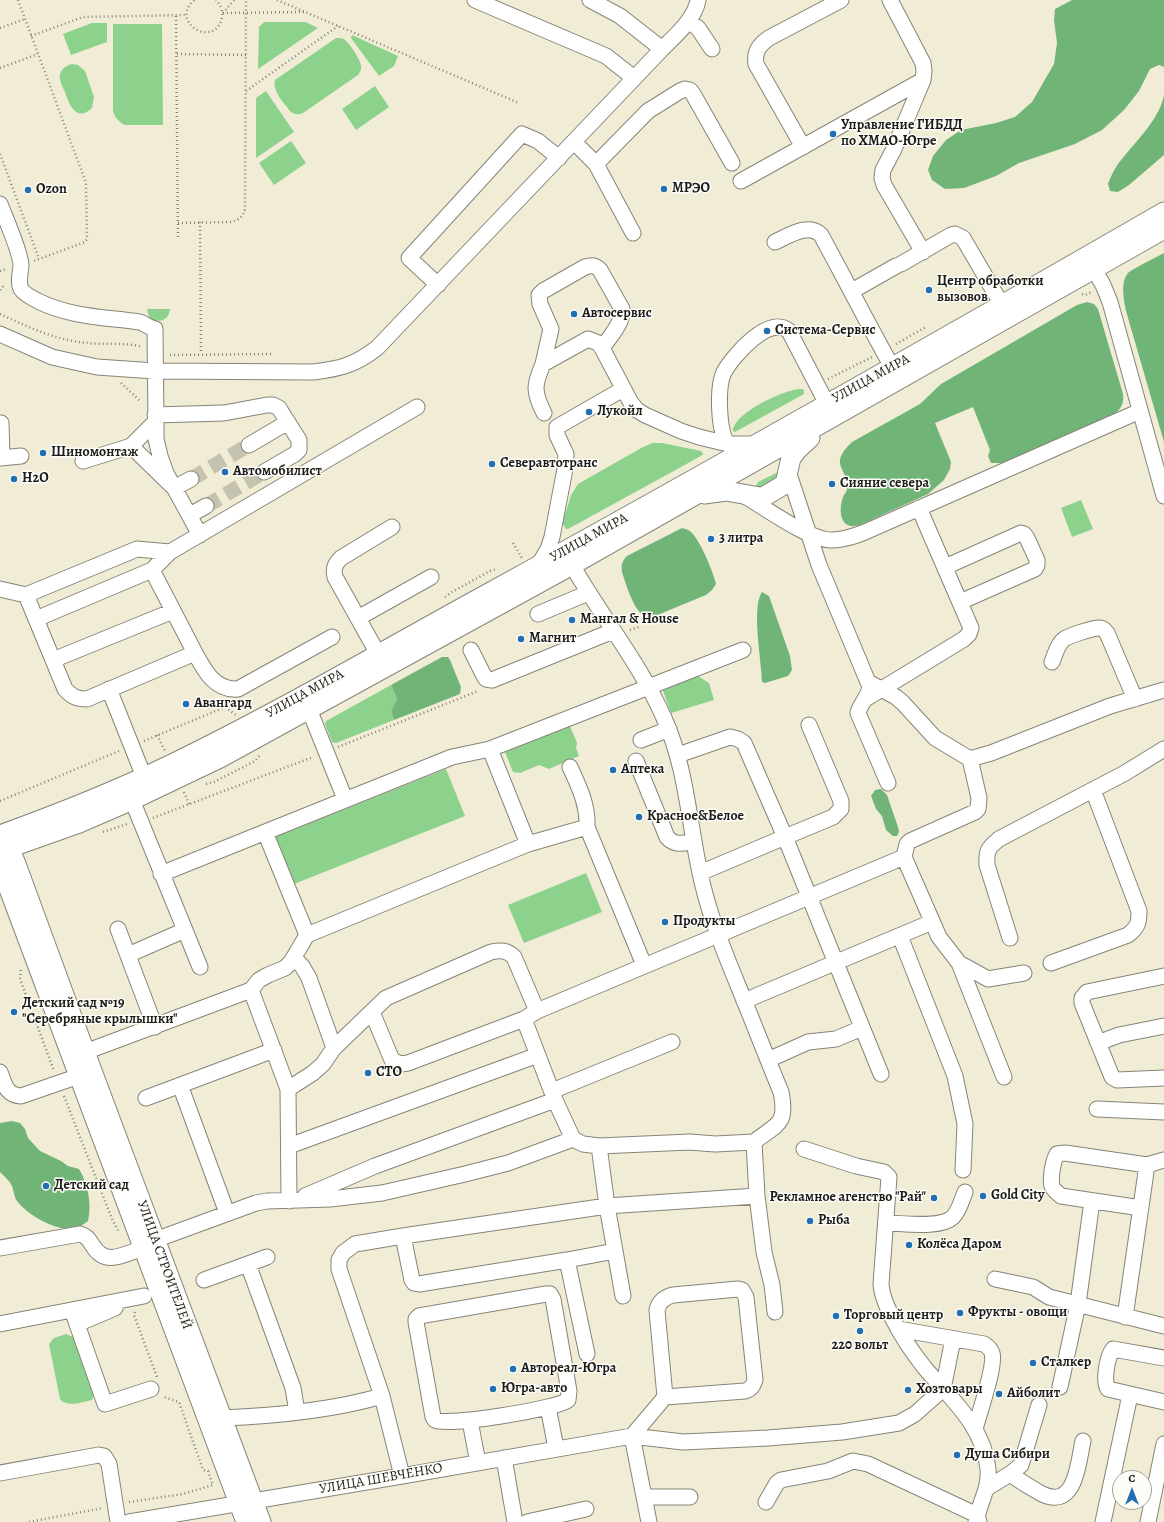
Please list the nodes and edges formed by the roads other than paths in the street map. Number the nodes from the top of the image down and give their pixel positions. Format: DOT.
graph roads {
  1 [pos="475,0"];
  2 [pos="590,0"];
  3 [pos="698,0"];
  4 [pos="841,0"];
  5 [pos="890,0"];
  6 [pos="688,21"];
  7 [pos="662,49"];
  8 [pos="712,49"];
  9 [pos="634,78"];
  10 [pos="923,80"];
  11 [pos="574,142"];
  12 [pos="803,147"];
  13 [pos="559,158"];
  14 [pos="732,163"];
  15 [pos="596,164"];
  16 [pos="741,181"];
  17 [pos="0,204"];
  18 [pos="1164,212"];
  19 [pos="1164,229"];
  20 [pos="633,233"];
  21 [pos="775,242"];
  22 [pos="923,252"];
  23 [pos="1090,263"];
  24 [pos="438,285"];
  25 [pos="852,291"];
  26 [pos="1002,305"];
  27 [pos="0,334"];
  28 [pos="602,348"];
  29 [pos="543,364"];
  30 [pos="892,367"];
  31 [pos="155,371"];
  32 [pos="623,389"];
  33 [pos="859,403"];
  34 [pos="827,404"];
  35 [pos="417,407"];
  36 [pos="1140,411"];
  37 [pos="544,412"];
  38 [pos="155,418"];
  39 [pos="288,422"];
  40 [pos="1,423"];
  41 [pos="728,444"];
  42 [pos="756,444"];
  43 [pos="249,445"];
  44 [pos="131,446"];
  45 [pos="777,449"];
  46 [pos="21,456"];
  47 [pos="1,458"];
  48 [pos="83,461"];
  49 [pos="788,471"];
  50 [pos="264,472"];
  51 [pos="191,479"];
  52 [pos="174,488"];
  53 [pos="740,494"];
  54 [pos="693,496"];
  55 [pos="1164,496"];
  56 [pos="206,506"];
  57 [pos="920,508"];
  58 [pos="190,515"];
  59 [pos="392,527"];
  60 [pos="808,534"];
  61 [pos="200,535"];
  62 [pos="170,552"];
  63 [pos="568,558"];
  64 [pos="538,566"];
  65 [pos="945,566"];
  66 [pos="152,570"];
  67 [pos="431,577"];
  68 [pos="0,589"];
  69 [pos="588,593"];
  70 [pos="26,595"];
  71 [pos="960,602"];
  72 [pos="173,611"];
  73 [pos="538,614"];
  74 [pos="358,618"];
  75 [pos="36,619"];
  76 [pos="613,631"];
  77 [pos="332,637"];
  78 [pos="471,650"];
  79 [pos="743,650"];
  80 [pos="195,652"];
  81 [pos="378,654"];
  82 [pos="53,660"];
  83 [pos="1052,662"];
  84 [pos="874,686"];
  85 [pos="648,688"];
  86 [pos="109,689"];
  87 [pos="1164,690"];
  88 [pos="1135,699"];
  89 [pos="309,710"];
  90 [pos="809,725"];
  91 [pos="669,729"];
  92 [pos="641,740"];
  93 [pos="490,749"];
  94 [pos="1164,749"];
  95 [pos="678,755"];
  96 [pos="970,759"];
  97 [pos="636,761"];
  98 [pos="570,767"];
  99 [pos="144,778"];
  100 [pos="888,783"];
  101 [pos="1092,790"];
  102 [pos="132,800"];
  103 [pos="345,800"];
  104 [pos="587,827"];
  105 [pos="264,832"];
  106 [pos="785,837"];
  107 [pos="3,839"];
  108 [pos="694,842"];
  109 [pos="528,844"];
  110 [pos="904,857"];
  111 [pos="0,865"];
  112 [pos="700,873"];
  113 [pos="161,874"];
  114 [pos="809,898"];
  115 [pos="932,922"];
  116 [pos="118,929"];
  117 [pos="185,930"];
  118 [pos="307,935"];
  119 [pos="718,935"];
  120 [pos="900,936"];
  121 [pos="1010,938"];
  122 [pos="128,955"];
  123 [pos="294,958"];
  124 [pos="835,963"];
  125 [pos="959,963"];
  126 [pos="1051,963"];
  127 [pos="644,965"];
  128 [pos="200,967"];
  129 [pos="1024,973"];
  130 [pos="1164,976"];
  131 [pos="251,990"];
  132 [pos="744,1001"];
  133 [pos="372,1012"];
  134 [pos="531,1015"];
  135 [pos="1164,1026"];
  136 [pos="155,1027"];
  137 [pos="862,1028"];
  138 [pos="672,1042"];
  139 [pos="1098,1043"];
  140 [pos="334,1048"];
  141 [pos="274,1050"];
  142 [pos="85,1052"];
  143 [pos="538,1055"];
  144 [pos="768,1060"];
  145 [pos="0,1072"];
  146 [pos="881,1074"];
  147 [pos="79,1076"];
  148 [pos="1004,1077"];
  149 [pos="1164,1078"];
  150 [pos="180,1085"];
  151 [pos="288,1089"];
  152 [pos="554,1096"];
  153 [pos="146,1098"];
  154 [pos="1096,1109"];
  155 [pos="1164,1112"];
  156 [pos="573,1139"];
  157 [pos="754,1142"];
  158 [pos="289,1146"];
  159 [pos="599,1146"];
  160 [pos="804,1149"];
  161 [pos="1164,1160"];
  162 [pos="1147,1165"];
  163 [pos="963,1170"];
  164 [pos="357,1174"];
  165 [pos="965,1192"];
  166 [pos="363,1195"];
  167 [pos="758,1196"];
  168 [pos="289,1201"];
  169 [pos="1092,1201"];
  170 [pos="607,1206"];
  171 [pos="1141,1208"];
  172 [pos="227,1213"];
  173 [pos="886,1223"];
  174 [pos="403,1236"];
  175 [pos="142,1247"];
  176 [pos="0,1248"];
  177 [pos="615,1251"];
  178 [pos="267,1257"];
  179 [pos="567,1260"];
  180 [pos="248,1264"];
  181 [pos="995,1279"];
  182 [pos="204,1280"];
  183 [pos="151,1294"];
  184 [pos="623,1296"];
  185 [pos="1078,1304"];
  186 [pos="775,1312"];
  187 [pos="75,1317"];
  188 [pos="1125,1317"];
  189 [pos="0,1324"];
  190 [pos="1164,1326"];
  191 [pos="898,1329"];
  192 [pos="954,1338"];
  193 [pos="587,1354"];
  194 [pos="1164,1358"];
  195 [pos="157,1387"];
  196 [pos="1060,1387"];
  197 [pos="943,1389"];
  198 [pos="1130,1394"];
  199 [pos="382,1396"];
  200 [pos="665,1397"];
  201 [pos="1164,1402"];
  202 [pos="1039,1405"];
  203 [pos="548,1407"];
  204 [pos="297,1412"];
  205 [pos="221,1418"];
  206 [pos="470,1421"];
  207 [pos="975,1429"];
  208 [pos="632,1436"];
  209 [pos="1083,1441"];
  210 [pos="1164,1444"];
  211 [pos="556,1448"];
  212 [pos="504,1458"];
  213 [pos="478,1462"];
  214 [pos="0,1474"];
  215 [pos="1010,1474"];
  216 [pos="402,1476"];
  217 [pos="987,1488"];
  218 [pos="644,1497"];
  219 [pos="690,1497"];
  220 [pos="246,1502"];
  221 [pos="766,1502"];
  222 [pos="586,1509"];
  223 [pos="159,1520"];
  224 [pos="977,1520"];
  225 [pos="118,1522"];
  226 [pos="129,1522"];
  227 [pos="246,1522"];
  228 [pos="261,1522"];
  229 [pos="515,1522"];
  230 [pos="526,1522"];
  231 [pos="649,1522"];
  232 [pos="1103,1522"];
  233 [pos="1148,1522"];
  1 -- 9 [label="street"];
  2 -- 7 [label="street"];
  3 -- 6 [label="street"];
  4 -- 12 [label="street"];
  5 -- 10 [label="street"];
  6 -- 7 [label="street"];
  6 -- 8 [label="street"];
  7 -- 9 [label="street"];
  9 -- 11 [label="street"];
  10 -- 12 [label="street"];
  10 -- 22 [label="street"];
  11 -- 13 [label="street"];
  11 -- 15 [label="street"];
  12 -- 16 [label="street"];
  13 -- 24 [label="street"];
  13 -- 24 [label="street"];
  14 -- 15 [label="street"];
  15 -- 20 [label="street"];
  17 -- 31 [label="street"];
  18 -- 23 [label="main road, УЛИЦА МИРА"];
  19 -- 23 [label="main road, УЛИЦА МИРА"];
  21 -- 25 [label="street"];
  22 -- 25 [label="street"];
  22 -- 26 [label="street"];
  23 -- 26 [label="main road, УЛИЦА МИРА"];
  23 -- 33 [label="main road, УЛИЦА МИРА"];
  23 -- 36 [label="street"];
  24 -- 31 [label="street"];
  25 -- 30 [label="street"];
  26 -- 30 [label="main road, УЛИЦА МИРА"];
  27 -- 31 [label="street"];
  28 -- 29 [label="street"];
  28 -- 29 [label="street"];
  28 -- 32 [label="street"];
  29 -- 37 [label="street"];
  30 -- 34 [label="main road, УЛИЦА МИРА"];
  31 -- 38 [label="street"];
  32 -- 41 [label="street"];
  32 -- 64 [label="street"];
  33 -- 45 [label="main road, УЛИЦА МИРА"];
  33 -- 49 [label="main road"];
  34 -- 41 [label="street"];
  34 -- 42 [label="main road, УЛИЦА МИРА"];
  35 -- 61 [label="street"];
  36 -- 55 [label="street"];
  36 -- 57 [label="street"];
  38 -- 39 [label="street"];
  38 -- 44 [label="street"];
  38 -- 52 [label="street"];
  39 -- 43 [label="street"];
  39 -- 50 [label="street"];
  40 -- 47 [label="street"];
  41 -- 42 [label="street"];
  42 -- 45 [label="main road"];
  42 -- 63 [label="main road, УЛИЦА МИРА"];
  44 -- 48 [label="street"];
  44 -- 52 [label="street"];
  45 -- 49 [label="main road"];
  45 -- 54 [label="main road, УЛИЦА МИРА"];
  46 -- 47 [label="street"];
  49 -- 53 [label="main road"];
  49 -- 60 [label="street"];
  51 -- 52 [label="street"];
  52 -- 58 [label="street"];
  53 -- 54 [label="main road"];
  53 -- 60 [label="street"];
  54 -- 63 [label="main road, УЛИЦА МИРА"];
  56 -- 58 [label="street"];
  57 -- 60 [label="street"];
  57 -- 65 [label="street"];
  58 -- 61 [label="street"];
  59 -- 74 [label="street"];
  60 -- 84 [label="street"];
  61 -- 62 [label="street"];
  62 -- 66 [label="street"];
  62 -- 70 [label="street"];
  63 -- 64 [label="main road, УЛИЦА МИРА"];
  63 -- 69 [label="street"];
  63 -- 89 [label="main road, УЛИЦА МИРА"];
  64 -- 81 [label="main road, УЛИЦА МИРА"];
  65 -- 71 [label="street"];
  65 -- 71 [label="street"];
  66 -- 72 [label="street"];
  66 -- 75 [label="street"];
  67 -- 74 [label="street"];
  68 -- 70 [label="street"];
  69 -- 73 [label="street"];
  69 -- 76 [label="street"];
  70 -- 75 [label="street"];
  71 -- 84 [label="street"];
  72 -- 80 [label="street"];
  72 -- 82 [label="street"];
  74 -- 81 [label="street"];
  75 -- 82 [label="street"];
  76 -- 78 [label="street"];
  76 -- 85 [label="street"];
  77 -- 80 [label="street"];
  79 -- 85 [label="street"];
  80 -- 86 [label="street"];
  81 -- 99 [label="main road, УЛИЦА МИРА"];
  82 -- 86 [label="street"];
  83 -- 88 [label="street"];
  84 -- 96 [label="street"];
  84 -- 100 [label="street"];
  85 -- 91 [label="street"];
  85 -- 93 [label="street"];
  86 -- 99 [label="street"];
  87 -- 88 [label="street"];
  88 -- 96 [label="street"];
  89 -- 102 [label="main road, УЛИЦА МИРА"];
  89 -- 103 [label="street"];
  90 -- 106 [label="street"];
  91 -- 92 [label="street"];
  91 -- 95 [label="street"];
  93 -- 103 [label="street"];
  93 -- 109 [label="street"];
  94 -- 101 [label="street"];
  95 -- 106 [label="street"];
  95 -- 108 [label="street"];
  96 -- 110 [label="street"];
  97 -- 108 [label="street"];
  98 -- 104 [label="street"];
  99 -- 107 [label="main road, УЛИЦА МИРА"];
  101 -- 121 [label="street"];
  101 -- 126 [label="street"];
  102 -- 107 [label="main road, УЛИЦА МИРА"];
  102 -- 113 [label="street"];
  103 -- 105 [label="street"];
  104 -- 109 [label="street"];
  104 -- 127 [label="street"];
  105 -- 113 [label="street"];
  105 -- 118 [label="street"];
  106 -- 112 [label="street"];
  106 -- 114 [label="street"];
  107 -- 142 [label="main road, УЛИЦА СТРОИТЕЛЕЙ"];
  108 -- 112 [label="street"];
  109 -- 118 [label="street"];
  110 -- 114 [label="street"];
  110 -- 115 [label="street"];
  111 -- 147 [label="main road, УЛИЦА СТРОИТЕЛЕЙ"];
  112 -- 119 [label="street"];
  113 -- 117 [label="street"];
  114 -- 119 [label="street"];
  114 -- 124 [label="street"];
  115 -- 120 [label="street"];
  115 -- 125 [label="street"];
  116 -- 122 [label="street"];
  117 -- 122 [label="street"];
  117 -- 128 [label="street"];
  118 -- 123 [label="street"];
  119 -- 127 [label="street"];
  119 -- 132 [label="street"];
  120 -- 124 [label="street"];
  120 -- 163 [label="street"];
  122 -- 136 [label="street"];
  123 -- 131 [label="street"];
  123 -- 140 [label="street"];
  124 -- 132 [label="street"];
  124 -- 137 [label="street"];
  125 -- 129 [label="street"];
  125 -- 148 [label="street"];
  127 -- 134 [label="street"];
  130 -- 139 [label="street"];
  131 -- 136 [label="street"];
  131 -- 141 [label="street"];
  132 -- 144 [label="street"];
  133 -- 134 [label="street"];
  133 -- 134 [label="street"];
  133 -- 140 [label="street"];
  134 -- 143 [label="street"];
  135 -- 139 [label="street"];
  136 -- 142 [label="street"];
  137 -- 144 [label="street"];
  137 -- 146 [label="street"];
  138 -- 152 [label="street"];
  139 -- 149 [label="street"];
  140 -- 151 [label="street"];
  141 -- 150 [label="street"];
  141 -- 151 [label="street"];
  142 -- 175 [label="main road, УЛИЦА СТРОИТЕЛЕЙ"];
  143 -- 152 [label="street"];
  143 -- 158 [label="street"];
  144 -- 157 [label="street"];
  145 -- 147 [label="street"];
  147 -- 175 [label="main road, УЛИЦА СТРОИТЕЛЕЙ"];
  150 -- 153 [label="street"];
  150 -- 172 [label="street"];
  151 -- 158 [label="street"];
  152 -- 156 [label="street"];
  152 -- 164 [label="street"];
  154 -- 155 [label="street"];
  156 -- 159 [label="street"];
  156 -- 166 [label="street"];
  157 -- 159 [label="street"];
  157 -- 167 [label="street"];
  158 -- 168 [label="street"];
  159 -- 170 [label="street"];
  160 -- 173 [label="street"];
  161 -- 162 [label="street"];
  162 -- 169 [label="street"];
  162 -- 171 [label="street"];
  164 -- 166 [label="street"];
  164 -- 168 [label="street"];
  165 -- 173 [label="street"];
  166 -- 168 [label="street"];
  167 -- 170 [label="street"];
  167 -- 186 [label="street"];
  168 -- 172 [label="street"];
  169 -- 171 [label="street"];
  169 -- 185 [label="street"];
  170 -- 174 [label="street"];
  170 -- 177 [label="street"];
  171 -- 188 [label="street"];
  172 -- 175 [label="street"];
  173 -- 191 [label="street"];
  174 -- 179 [label="street"];
  174 -- 199 [label="street"];
  175 -- 176 [label="street"];
  175 -- 183 [label="main road, УЛИЦА СТРОИТЕЛЕЙ"];
  175 -- 205 [label="main road, УЛИЦА СТРОИТЕЛЕЙ"];
  177 -- 179 [label="street"];
  177 -- 184 [label="street"];
  178 -- 180 [label="street"];
  179 -- 193 [label="street"];
  180 -- 182 [label="street"];
  180 -- 204 [label="street"];
  181 -- 185 [label="street"];
  183 -- 187 [label="street"];
  183 -- 220 [label="main road, УЛИЦА СТРОИТЕЛЕЙ"];
  185 -- 188 [label="street"];
  185 -- 196 [label="street"];
  187 -- 189 [label="street"];
  187 -- 195 [label="street"];
  188 -- 190 [label="street"];
  191 -- 192 [label="street"];
  191 -- 197 [label="street"];
  192 -- 197 [label="street"];
  192 -- 207 [label="street"];
  194 -- 198 [label="street"];
  197 -- 207 [label="street"];
  197 -- 208 [label="street, УЛИЦА ШЕВЧЕНКО"];
  198 -- 201 [label="street"];
  198 -- 232 [label="street"];
  199 -- 204 [label="street"];
  199 -- 216 [label="street"];
  200 -- 200 [label="street"];
  200 -- 208 [label="street"];
  202 -- 215 [label="street"];
  203 -- 206 [label="street"];
  203 -- 206 [label="street"];
  203 -- 211 [label="street"];
  204 -- 205 [label="street"];
  205 -- 220 [label="main road, УЛИЦА СТРОИТЕЛЕЙ"];
  206 -- 213 [label="street"];
  207 -- 217 [label="street"];
  208 -- 211 [label="street, УЛИЦА ШЕВЧЕНКО"];
  208 -- 218 [label="street"];
  209 -- 215 [label="street"];
  210 -- 233 [label="street"];
  211 -- 212 [label="street, УЛИЦА ШЕВЧЕНКО"];
  212 -- 213 [label="street, УЛИЦА ШЕВЧЕНКО"];
  212 -- 229 [label="street"];
  213 -- 216 [label="street, УЛИЦА ШЕВЧЕНКО"];
  214 -- 225 [label="street"];
  215 -- 217 [label="street"];
  216 -- 220 [label="street, УЛИЦА ШЕВЧЕНКО"];
  217 -- 224 [label="street"];
  218 -- 219 [label="street"];
  218 -- 231 [label="street"];
  220 -- 223 [label="street, УЛИЦА ШЕВЧЕНКО"];
  220 -- 227 [label="main road, УЛИЦА СТРОИТЕЛЕЙ"];
  220 -- 228 [label="main road, УЛИЦА СТРОИТЕЛЕЙ"];
  221 -- 224 [label="street"];
  222 -- 230 [label="street"];
  223 -- 226 [label="street, УЛИЦА ШЕВЧЕНКО"];
}
